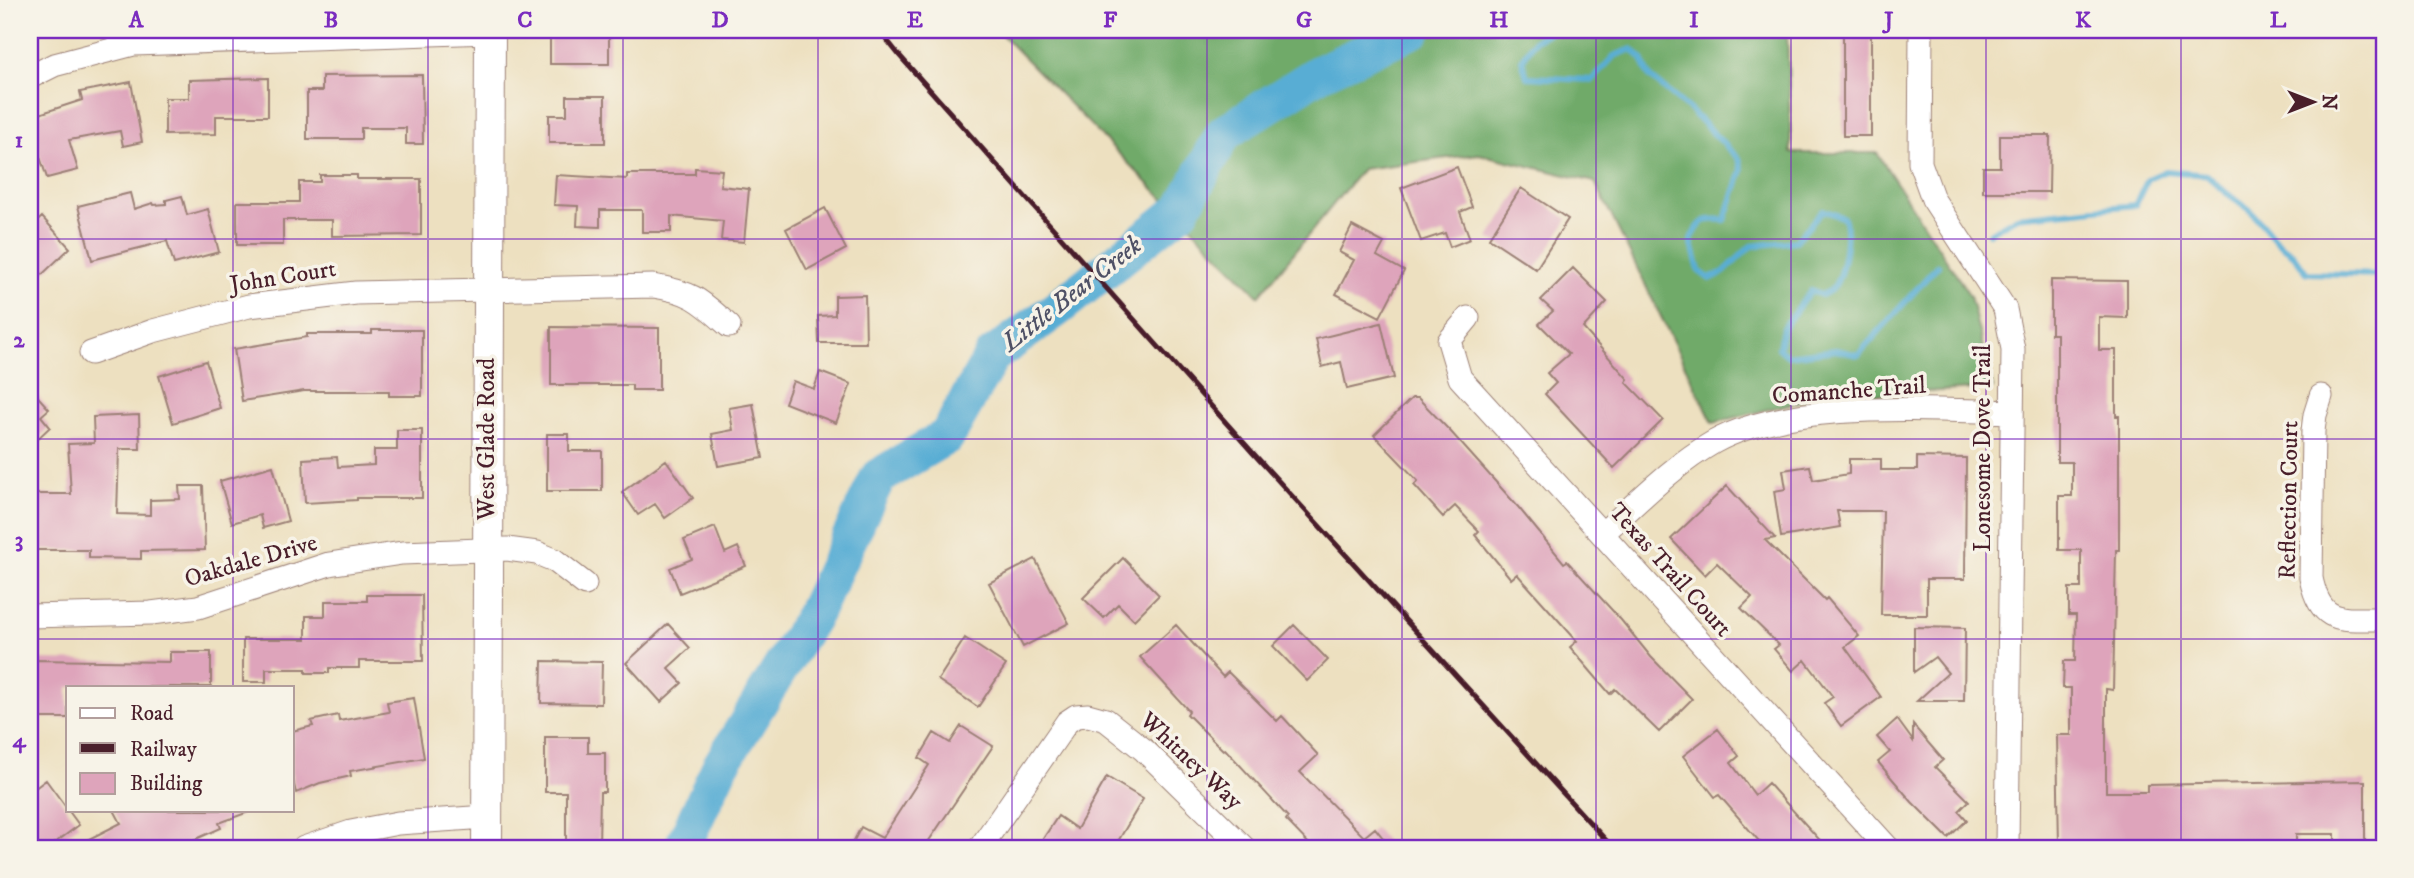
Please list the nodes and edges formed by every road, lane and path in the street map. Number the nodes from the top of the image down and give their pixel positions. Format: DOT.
graph roads {
  1 [pos="1921,30"];
  2 [pos="490,31"];
  3 [pos="30,77"];
  4 [pos="489,291"];
  5 [pos="1468,318"];
  6 [pos="729,326"];
  7 [pos="91,353"];
  8 [pos="2321,396"];
  9 [pos="2010,412"];
  10 [pos="1602,534"];
  11 [pos="486,550"];
  12 [pos="585,584"];
  13 [pos="30,616"];
  14 [pos="2384,619"];
  15 [pos="486,817"];
  16 [pos="304,848"];
  17 [pos="487,848"];
  18 [pos="980,848"];
  19 [pos="1244,848"];
  20 [pos="1888,848"];
  21 [pos="2007,848"];
  1 -- 9 [label="street, Lonesome Dove Trail"];
  2 -- 3 [label="street"];
  2 -- 4 [label="main road, West Glade Road"];
  4 -- 6 [label="street, John Court"];
  4 -- 7 [label="street, John Court"];
  4 -- 11 [label="main road, West Glade Road"];
  5 -- 10 [label="street, Texas Trail Court"];
  8 -- 14 [label="street, Reflection Court"];
  9 -- 10 [label="street, Comanche Trail"];
  9 -- 21 [label="street, Lonesome Dove Trail"];
  10 -- 20 [label="street, Texas Trail Court"];
  11 -- 12 [label="street, Oakdale Drive"];
  11 -- 13 [label="street, Oakdale Drive"];
  11 -- 15 [label="main road, West Glade Road"];
  15 -- 16 [label="street"];
  15 -- 17 [label="main road, West Glade Road"];
  18 -- 19 [label="street, Whitney Way"];
}
